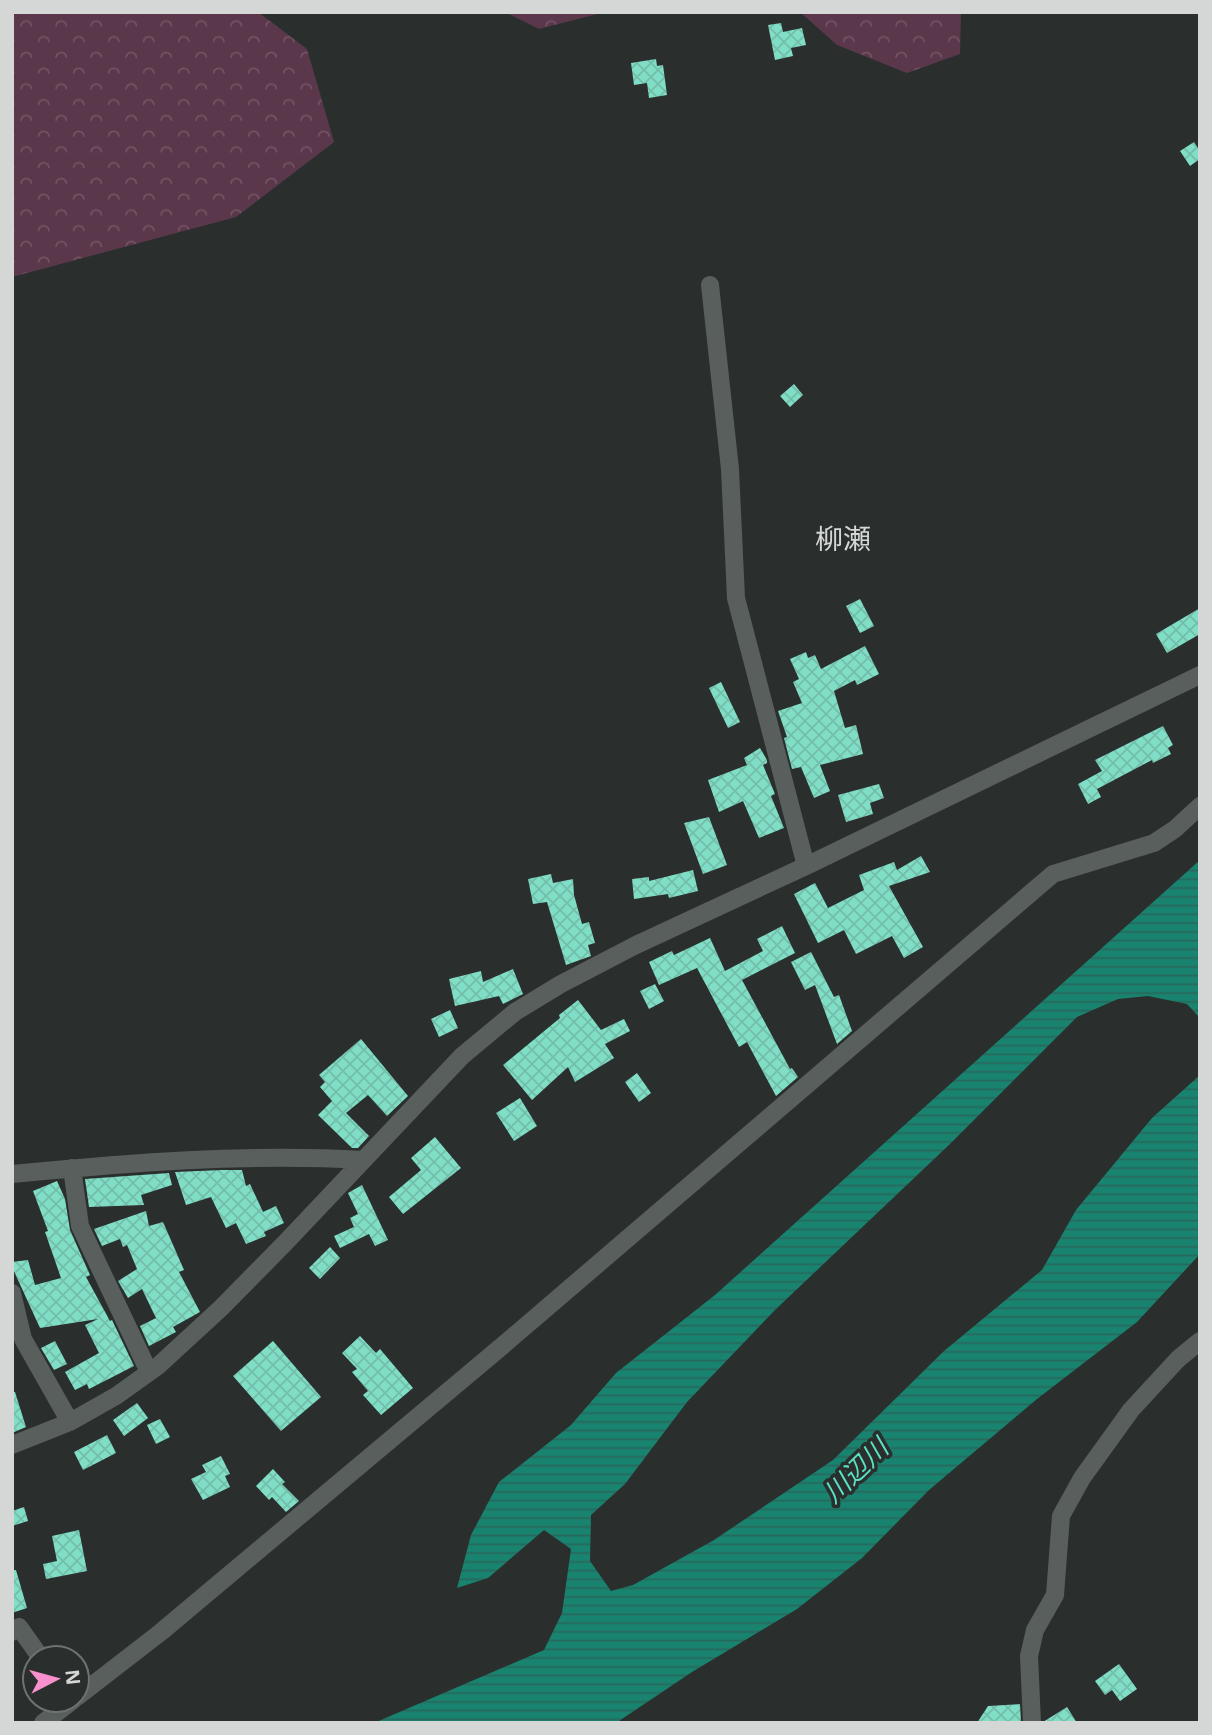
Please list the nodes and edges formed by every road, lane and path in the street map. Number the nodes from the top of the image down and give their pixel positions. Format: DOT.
graph roads {
  1 [pos="709,285"];
  2 [pos="1200,675"];
  3 [pos="1200,806"];
  4 [pos="806,866"];
  5 [pos="363,1160"];
  6 [pos="72,1168"];
  7 [pos="12,1174"];
  8 [pos="12,1293"];
  9 [pos="1200,1341"];
  10 [pos="149,1372"];
  11 [pos="69,1422"];
  12 [pos="12,1445"];
  13 [pos="12,1632"];
  14 [pos="31,1644"];
  15 [pos="91,1686"];
  16 [pos="1032,1723"];
  1 -- 4 [label="street"];
  2 -- 4 [label="street"];
  3 -- 15 [label="street"];
  4 -- 5 [label="street"];
  5 -- 6 [label="street"];
  5 -- 10 [label="street"];
  6 -- 7 [label="street"];
  6 -- 10 [label="street"];
  8 -- 11 [label="street"];
  9 -- 16 [label="street"];
  10 -- 11 [label="street"];
  11 -- 12 [label="street"];
  13 -- 14 [label="street"];
}
